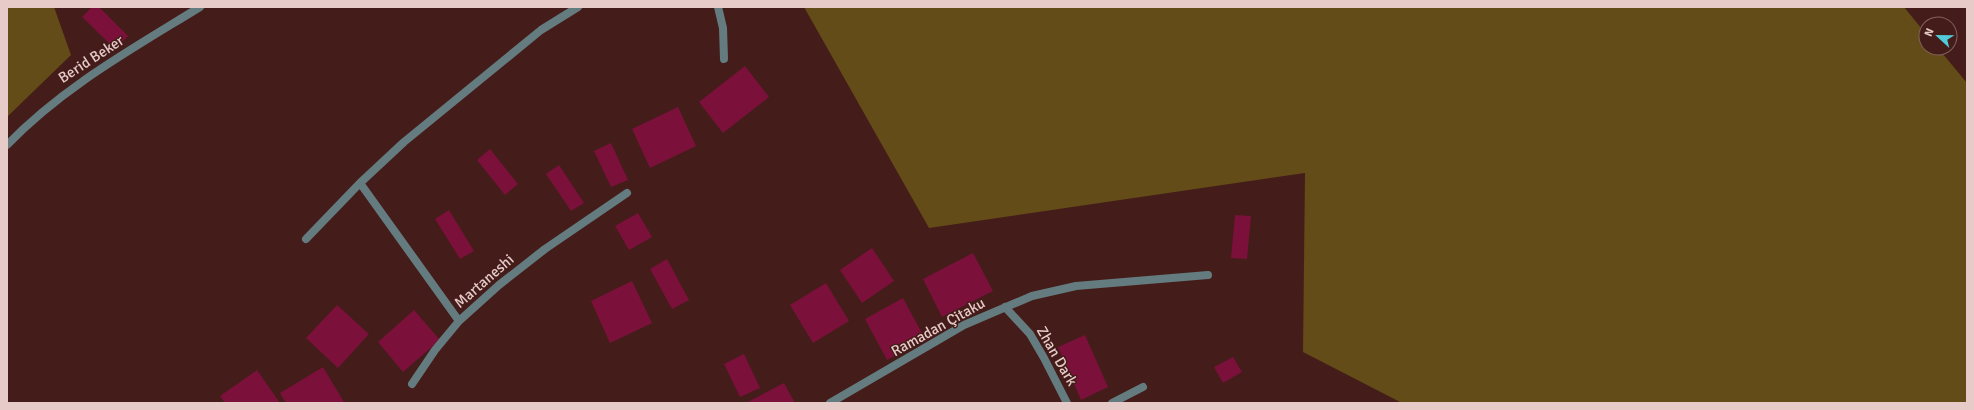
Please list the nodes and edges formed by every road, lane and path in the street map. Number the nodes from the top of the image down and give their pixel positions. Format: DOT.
graph roads {
  1 [pos="200,7"];
  2 [pos="578,7"];
  3 [pos="718,7"];
  4 [pos="724,59"];
  5 [pos="7,145"];
  6 [pos="360,183"];
  7 [pos="627,193"];
  8 [pos="306,239"];
  9 [pos="1208,275"];
  10 [pos="1005,307"];
  11 [pos="459,321"];
  12 [pos="412,384"];
  13 [pos="1143,387"];
  14 [pos="830,403"];
  15 [pos="1067,403"];
  16 [pos="1112,403"];
  1 -- 5 [label="street, Berid Beker"];
  2 -- 6 [label="street"];
  3 -- 4 [label="street"];
  6 -- 8 [label="street"];
  6 -- 11 [label="street, Martaneshi"];
  7 -- 11 [label="street, Martaneshi"];
  9 -- 10 [label="street, Ramadan Çitaku"];
  10 -- 14 [label="street, Ramadan Çitaku"];
  10 -- 15 [label="street, Zhan Dark"];
  11 -- 12 [label="street"];
  13 -- 16 [label="street"];
}
